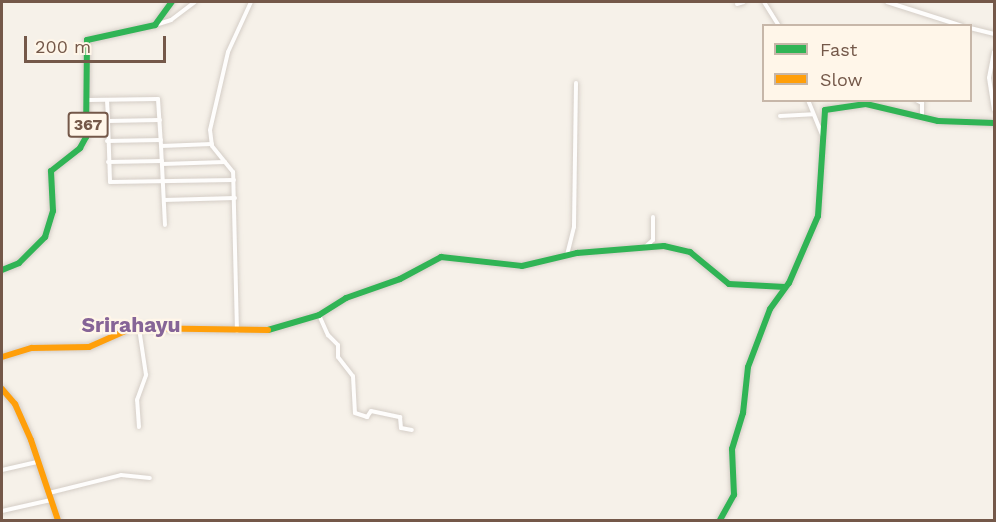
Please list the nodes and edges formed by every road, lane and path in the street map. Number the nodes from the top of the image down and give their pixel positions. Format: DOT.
graph roads {
  1 [pos="172,2"];
  2 [pos="195,2"];
  3 [pos="251,2"];
  4 [pos="744,2"];
  5 [pos="764,2"];
  6 [pos="887,2"];
  7 [pos="737,4"];
  8 [pos="777,24"];
  9 [pos="956,24"];
  10 [pos="155,25"];
  11 [pos="972,28"];
  12 [pos="994,34"];
  13 [pos="994,52"];
  14 [pos="993,66"];
  15 [pos="576,83"];
  16 [pos="88,100"];
  17 [pos="107,100"];
  18 [pos="809,102"];
  19 [pos="922,102"];
  20 [pos="994,111"];
  21 [pos="813,114"];
  22 [pos="780,116"];
  23 [pos="922,118"];
  24 [pos="160,120"];
  25 [pos="108,122"];
  26 [pos="994,123"];
  27 [pos="825,136"];
  28 [pos="161,140"];
  29 [pos="107,141"];
  30 [pos="212,144"];
  31 [pos="162,146"];
  32 [pos="108,162"];
  33 [pos="162,162"];
  34 [pos="226,162"];
  35 [pos="234,180"];
  36 [pos="164,182"];
  37 [pos="235,198"];
  38 [pos="164,200"];
  39 [pos="653,218"];
  40 [pos="165,225"];
  41 [pos="644,249"];
  42 [pos="567,256"];
  43 [pos="2,270"];
  44 [pos="785,288"];
  45 [pos="319,315"];
  46 [pos="139,327"];
  47 [pos="237,331"];
  48 [pos="2,357"];
  49 [pos="2,389"];
  50 [pos="139,428"];
  51 [pos="412,430"];
  52 [pos="39,462"];
  53 [pos="2,470"];
  54 [pos="150,478"];
  55 [pos="50,496"];
  56 [pos="2,511"];
  57 [pos="58,520"];
  58 [pos="720,520"];
  1 -- 10 [label="street"];
  2 -- 10 [label="street"];
  3 -- 30 [label="street"];
  4 -- 7 [label="street"];
  5 -- 8 [label="street"];
  6 -- 9 [label="street"];
  10 -- 16 [label="street, 367"];
  11 -- 12 [label="street"];
  13 -- 14 [label="street"];
  14 -- 20 [label="street"];
  15 -- 42 [label="street"];
  16 -- 17 [label="street"];
  16 -- 43 [label="street, 367"];
  17 -- 24 [label="street"];
  17 -- 25 [label="street"];
  18 -- 21 [label="street"];
  19 -- 23 [label="street"];
  21 -- 22 [label="street"];
  21 -- 27 [label="street"];
  23 -- 26 [label="street"];
  23 -- 27 [label="street"];
  24 -- 25 [label="street"];
  24 -- 28 [label="street"];
  25 -- 29 [label="street"];
  27 -- 44 [label="street"];
  28 -- 29 [label="street"];
  28 -- 31 [label="street"];
  29 -- 32 [label="street"];
  30 -- 31 [label="street"];
  30 -- 34 [label="street"];
  31 -- 33 [label="street"];
  32 -- 33 [label="street"];
  32 -- 36 [label="street"];
  33 -- 34 [label="street"];
  33 -- 36 [label="street"];
  34 -- 35 [label="street"];
  35 -- 36 [label="street"];
  35 -- 37 [label="street"];
  36 -- 38 [label="street"];
  37 -- 38 [label="street"];
  37 -- 47 [label="street"];
  38 -- 40 [label="street"];
  39 -- 41 [label="street"];
  41 -- 42 [label="street"];
  41 -- 44 [label="street"];
  42 -- 45 [label="street"];
  44 -- 58 [label="street"];
  45 -- 47 [label="street"];
  45 -- 51 [label="street"];
  46 -- 47 [label="street"];
  46 -- 48 [label="street"];
  46 -- 50 [label="street"];
  49 -- 52 [label="street"];
  52 -- 53 [label="street"];
  52 -- 55 [label="street"];
  54 -- 55 [label="street"];
  55 -- 56 [label="street"];
  55 -- 57 [label="street"];
}
